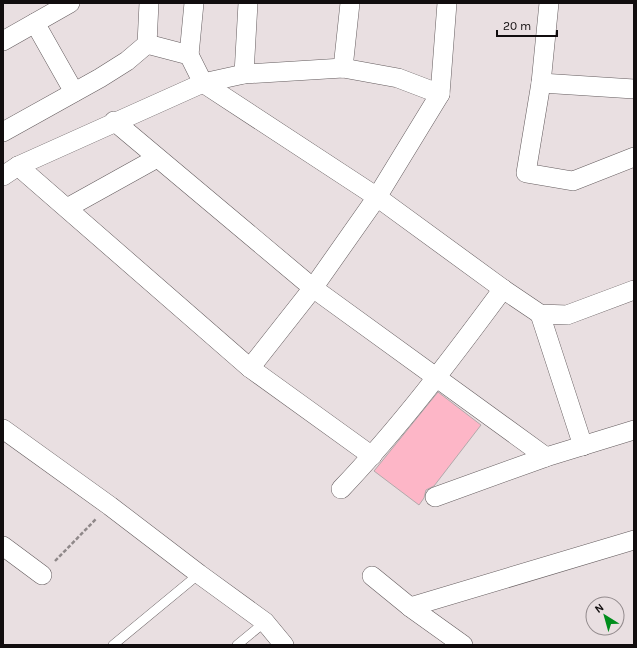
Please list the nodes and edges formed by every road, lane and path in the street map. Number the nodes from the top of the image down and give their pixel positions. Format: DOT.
graph roads {
  1 [pos="70,3"];
  2 [pos="149,3"];
  3 [pos="194,3"];
  4 [pos="248,3"];
  5 [pos="350,3"];
  6 [pos="447,3"];
  7 [pos="549,3"];
  8 [pos="35,23"];
  9 [pos="3,41"];
  10 [pos="147,44"];
  11 [pos="189,55"];
  12 [pos="343,68"];
  13 [pos="244,74"];
  14 [pos="203,82"];
  15 [pos="541,83"];
  16 [pos="634,89"];
  17 [pos="74,92"];
  18 [pos="440,94"];
  19 [pos="114,121"];
  20 [pos="3,132"];
  21 [pos="634,157"];
  22 [pos="157,158"];
  23 [pos="11,171"];
  24 [pos="377,197"];
  25 [pos="67,208"];
  26 [pos="313,288"];
  27 [pos="503,289"];
  28 [pos="634,290"];
  29 [pos="540,314"];
  30 [pos="250,368"];
  31 [pos="437,378"];
  32 [pos="3,430"];
  33 [pos="634,430"];
  34 [pos="583,446"];
  35 [pos="372,456"];
  36 [pos="546,457"];
  37 [pos="341,489"];
  38 [pos="435,497"];
  39 [pos="110,506"];
  40 [pos="634,540"];
  41 [pos="3,546"];
  42 [pos="42,574"];
  43 [pos="199,574"];
  44 [pos="372,576"];
  45 [pos="410,606"];
  46 [pos="265,622"];
  47 [pos="113,645"];
  48 [pos="238,645"];
  49 [pos="284,645"];
  50 [pos="463,645"];
  1 -- 8 [label="street"];
  2 -- 10 [label="street"];
  3 -- 11 [label="street"];
  4 -- 13 [label="street"];
  5 -- 12 [label="street"];
  6 -- 18 [label="street"];
  7 -- 15 [label="street"];
  8 -- 9 [label="street"];
  8 -- 17 [label="street"];
  10 -- 11 [label="street"];
  10 -- 17 [label="street"];
  11 -- 14 [label="street"];
  12 -- 13 [label="street"];
  12 -- 18 [label="street"];
  13 -- 14 [label="street"];
  14 -- 19 [label="street"];
  14 -- 24 [label="street"];
  15 -- 16 [label="street"];
  15 -- 21 [label="street"];
  17 -- 20 [label="street"];
  18 -- 24 [label="street"];
  19 -- 22 [label="street"];
  19 -- 23 [label="street"];
  22 -- 25 [label="street"];
  22 -- 26 [label="street"];
  23 -- 25 [label="street"];
  24 -- 26 [label="street"];
  24 -- 27 [label="street"];
  25 -- 30 [label="street"];
  26 -- 30 [label="street"];
  26 -- 31 [label="street"];
  27 -- 29 [label="street"];
  27 -- 31 [label="street"];
  28 -- 29 [label="street"];
  29 -- 34 [label="street"];
  30 -- 35 [label="street"];
  31 -- 35 [label="street"];
  31 -- 36 [label="street"];
  32 -- 39 [label="street"];
  33 -- 34 [label="street"];
  34 -- 36 [label="street"];
  35 -- 37 [label="street"];
  36 -- 38 [label="street"];
  39 -- 42 [label="path"];
  39 -- 43 [label="street"];
  40 -- 45 [label="street"];
  41 -- 42 [label="street"];
  43 -- 46 [label="street"];
  43 -- 47 [label="lane"];
  44 -- 45 [label="street"];
  45 -- 50 [label="street"];
  46 -- 48 [label="lane"];
  46 -- 49 [label="street"];
}
